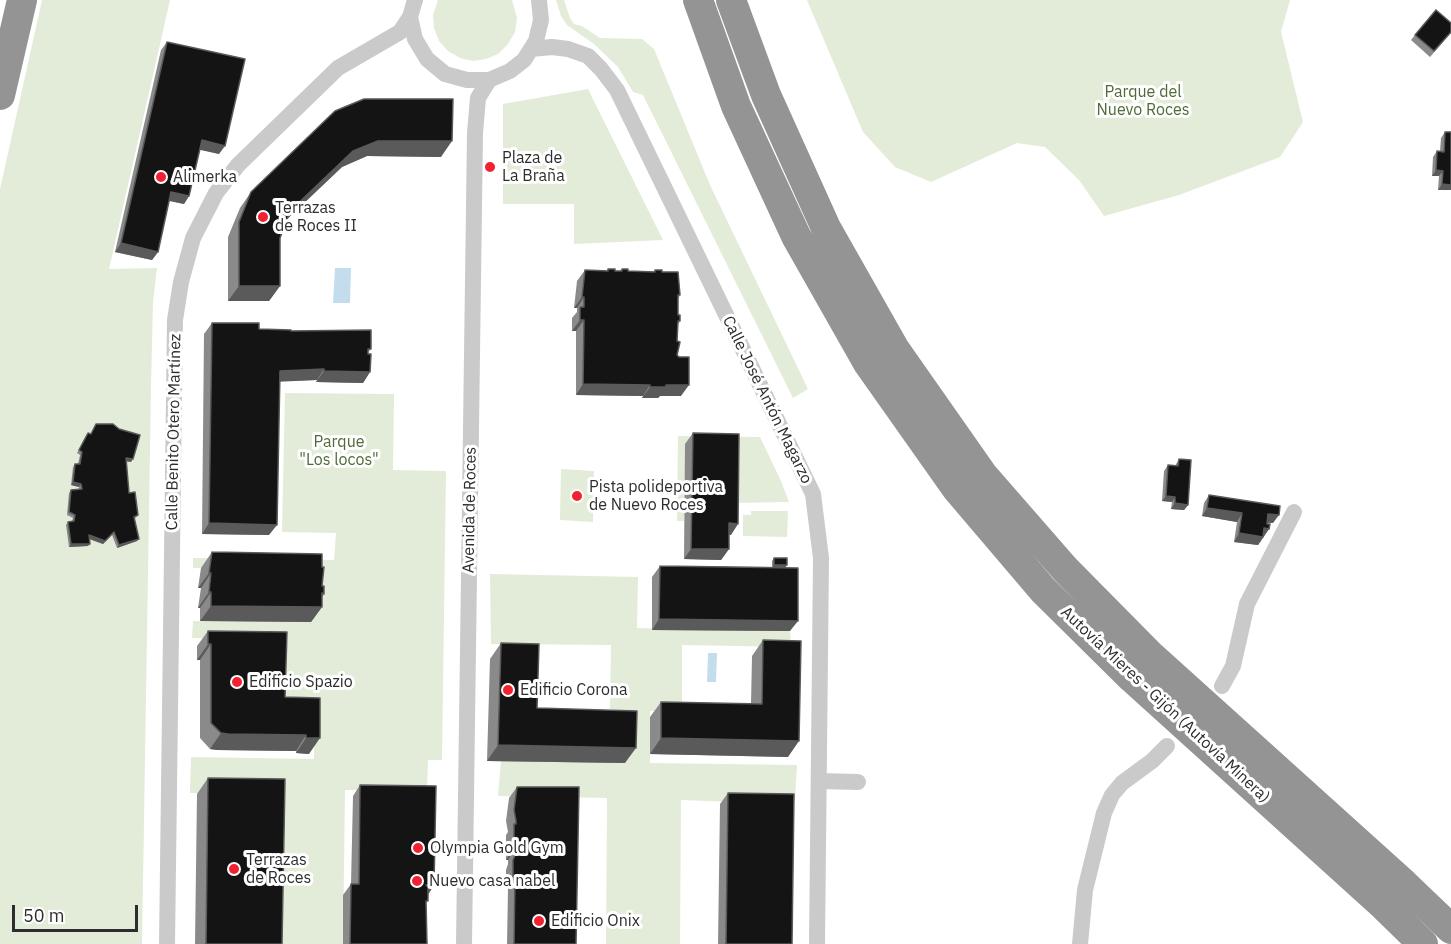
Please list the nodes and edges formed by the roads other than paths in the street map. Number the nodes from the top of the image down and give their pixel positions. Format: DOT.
graph roads {
  1 [pos="22,0"];
  2 [pos="415,0"];
  3 [pos="539,0"];
  4 [pos="698,0"];
  5 [pos="731,0"];
  6 [pos="410,17"];
  7 [pos="531,49"];
  8 [pos="489,80"];
  9 [pos="0,94"];
  10 [pos="1294,512"];
  11 [pos="1222,686"];
  12 [pos="1167,746"];
  13 [pos="819,781"];
  14 [pos="858,783"];
  15 [pos="1451,929"];
  16 [pos="167,944"];
  17 [pos="464,944"];
  18 [pos="817,944"];
  19 [pos="1080,944"];
  20 [pos="1423,944"];
  1 -- 9 [label="highway"];
  2 -- 6 [label="street"];
  3 -- 7 [label="street"];
  4 -- 20 [label="highway, Autovía Mieres - Gijón (Autovía Minera)"];
  5 -- 15 [label="highway"];
  6 -- 8 [label="street"];
  6 -- 16 [label="street, Calle Benito Otero Martínez"];
  7 -- 8 [label="street"];
  7 -- 13 [label="street, Calle José Antón Magarzo"];
  8 -- 17 [label="street, Avenida de Roces"];
  10 -- 11 [label="street"];
  12 -- 19 [label="street"];
  13 -- 14 [label="street"];
  13 -- 18 [label="street, Calle José Antón Magarzo"];
}
